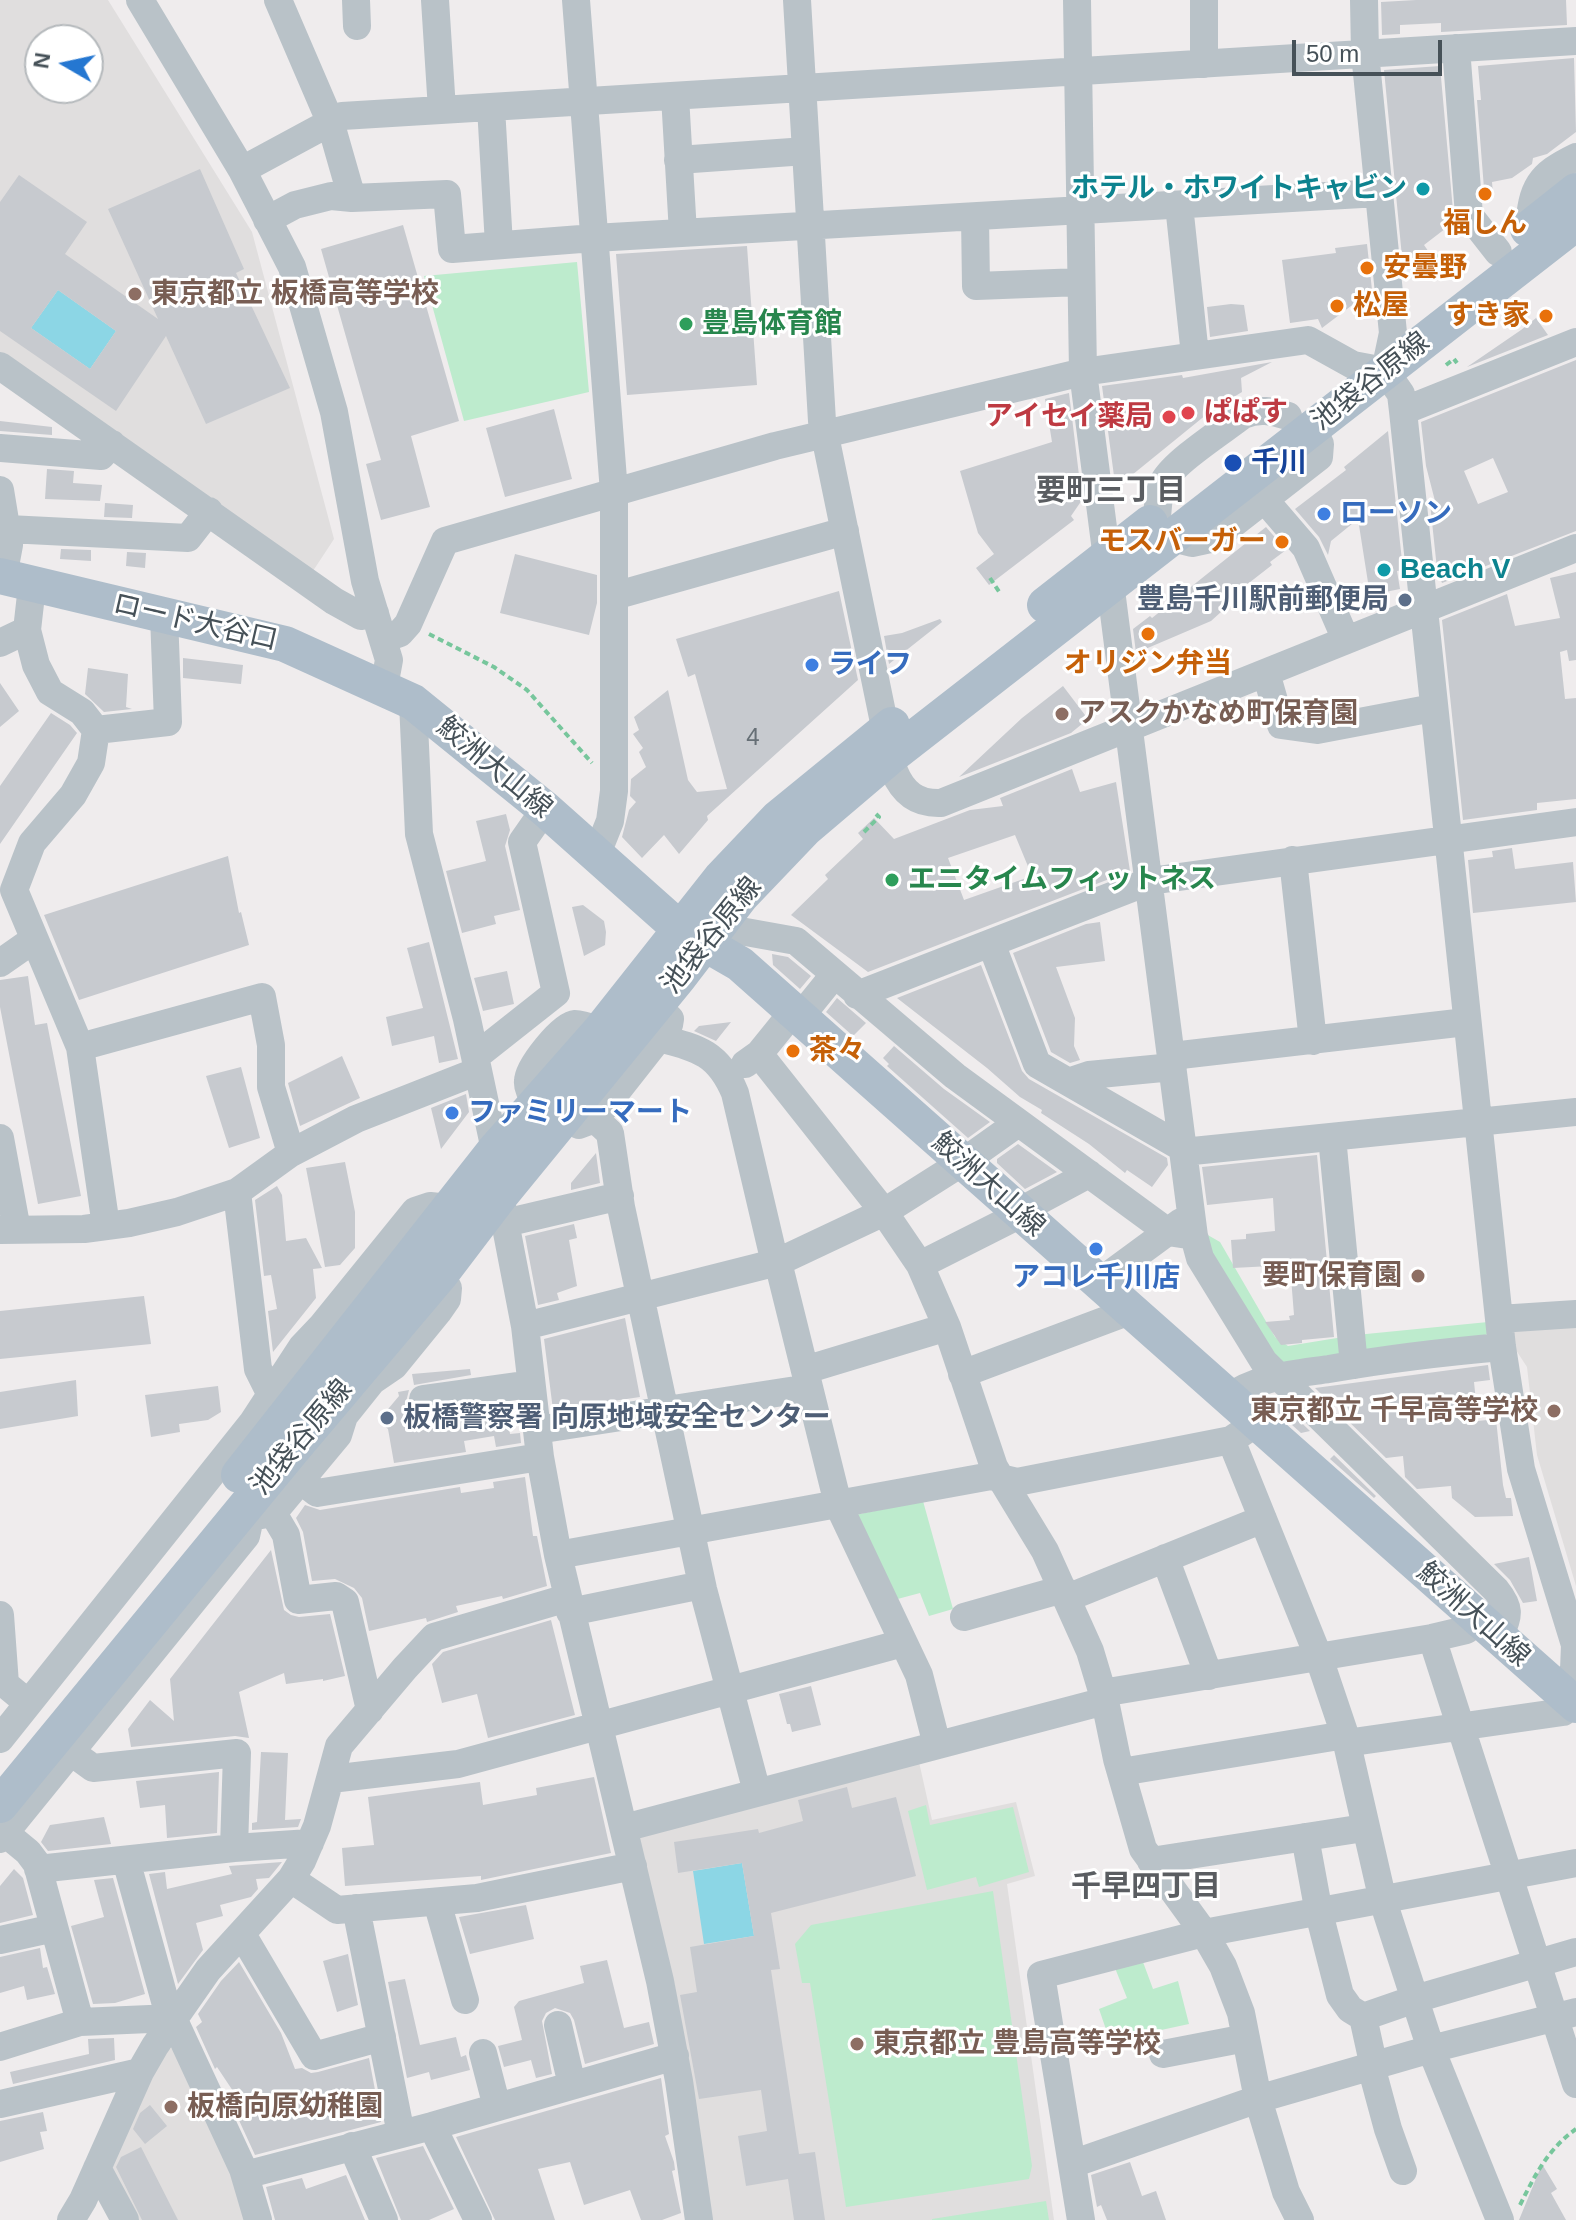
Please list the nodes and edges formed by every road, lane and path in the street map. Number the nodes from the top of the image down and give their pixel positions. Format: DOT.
graph roads {
  1 [pos="140,0"];
  2 [pos="278,0"];
  3 [pos="435,0"];
  4 [pos="576,0"];
  5 [pos="797,0"];
  6 [pos="1077,0"];
  7 [pos="1204,0"];
  8 [pos="1364,0"];
  9 [pos="1576,41"];
  10 [pos="1456,48"];
  11 [pos="1365,53"];
  12 [pos="1204,64"];
  13 [pos="1077,72"];
  14 [pos="802,89"];
  15 [pos="675,96"];
  16 [pos="584,102"];
  17 [pos="491,107"];
  18 [pos="442,110"];
  19 [pos="330,121"];
  20 [pos="806,151"];
  21 [pos="1576,157"];
  22 [pos="678,160"];
  23 [pos="242,170"];
  24 [pos="1576,191"];
  25 [pos="1379,193"];
  26 [pos="352,198"];
  27 [pos="1179,205"];
  28 [pos="1080,212"];
  29 [pos="975,217"];
  30 [pos="267,220"];
  31 [pos="1576,223"];
  32 [pos="810,226"];
  33 [pos="1529,228"];
  34 [pos="683,233"];
  35 [pos="594,238"];
  36 [pos="499,245"];
  37 [pos="1498,252"];
  38 [pos="1434,253"];
  39 [pos="1432,266"];
  40 [pos="1081,282"];
  41 [pos="1393,333"];
  42 [pos="1576,342"];
  43 [pos="1195,355"];
  44 [pos="1457,363"];
  45 [pos="1446,365"];
  46 [pos="0,366"];
  47 [pos="1369,368"];
  48 [pos="1083,372"];
  49 [pos="1403,411"];
  50 [pos="1299,422"];
  51 [pos="825,435"];
  52 [pos="112,444"];
  53 [pos="0,448"];
  54 [pos="0,490"];
  55 [pos="614,492"];
  56 [pos="1264,499"];
  57 [pos="209,511"];
  58 [pos="1164,528"];
  59 [pos="8,529"];
  60 [pos="845,531"];
  61 [pos="1576,548"];
  62 [pos="1110,570"];
  63 [pos="990,578"];
  64 [pos="12,580"];
  65 [pos="1000,593"];
  66 [pos="614,596"];
  67 [pos="1423,609"];
  68 [pos="164,615"];
  69 [pos="408,624"];
  70 [pos="379,626"];
  71 [pos="27,630"];
  72 [pos="1346,640"];
  73 [pos="0,643"];
  74 [pos="1266,673"];
  75 [pos="399,695"];
  76 [pos="1433,708"];
  77 [pos="1130,729"];
  78 [pos="96,730"];
  79 [pos="888,743"];
  80 [pos="614,791"];
  81 [pos="545,809"];
  82 [pos="876,814"];
  83 [pos="1576,822"];
  84 [pos="864,832"];
  85 [pos="1446,838"];
  86 [pos="596,856"];
  87 [pos="1293,860"];
  88 [pos="1150,881"];
  89 [pos="701,933"];
  90 [pos="33,940"];
  91 [pos="991,943"];
  92 [pos="0,963"];
  93 [pos="834,975"];
  94 [pos="865,992"];
  95 [pos="796,1015"];
  96 [pos="657,1021"];
  97 [pos="1466,1022"];
  98 [pos="1313,1041"];
  99 [pos="80,1047"];
  100 [pos="759,1054"];
  101 [pos="1172,1061"];
  102 [pos="476,1064"];
  103 [pos="728,1076"];
  104 [pos="1068,1082"];
  105 [pos="1576,1112"];
  106 [pos="565,1114"];
  107 [pos="1478,1122"];
  108 [pos="1018,1123"];
  109 [pos="1332,1137"];
  110 [pos="0,1138"];
  111 [pos="495,1150"];
  112 [pos="1183,1150"];
  113 [pos="291,1153"];
  114 [pos="963,1162"];
  115 [pos="1089,1174"];
  116 [pos="237,1192"];
  117 [pos="620,1196"];
  118 [pos="449,1208"];
  119 [pos="503,1210"];
  120 [pos="884,1212"];
  121 [pos="1020,1213"];
  122 [pos="106,1226"];
  123 [pos="1183,1226"];
  124 [pos="8,1230"];
  125 [pos="776,1262"];
  126 [pos="920,1265"];
  127 [pos="440,1275"];
  128 [pos="1098,1283"];
  129 [pos="640,1297"];
  130 [pos="1130,1311"];
  131 [pos="1576,1314"];
  132 [pos="359,1321"];
  133 [pos="525,1326"];
  134 [pos="321,1327"];
  135 [pos="947,1327"];
  136 [pos="1501,1333"];
  137 [pos="1354,1365"];
  138 [pos="962,1374"];
  139 [pos="1278,1377"];
  140 [pos="807,1379"];
  141 [pos="531,1384"];
  142 [pos="271,1395"];
  143 [pos="1228,1398"];
  144 [pos="423,1399"];
  145 [pos="665,1411"];
  146 [pos="1244,1431"];
  147 [pos="539,1444"];
  148 [pos="1003,1479"];
  149 [pos="300,1480"];
  150 [pos="838,1504"];
  151 [pos="260,1508"];
  152 [pos="1263,1519"];
  153 [pos="690,1531"];
  154 [pos="558,1555"];
  155 [pos="1165,1558"];
  156 [pos="702,1585"];
  157 [pos="1065,1594"];
  158 [pos="568,1605"];
  159 [pos="0,1615"];
  160 [pos="964,1617"];
  161 [pos="1490,1629"];
  162 [pos="1432,1638"];
  163 [pos="903,1643"];
  164 [pos="1319,1658"];
  165 [pos="1,1662"];
  166 [pos="1209,1676"];
  167 [pos="730,1689"];
  168 [pos="1103,1697"];
  169 [pos="1570,1699"];
  170 [pos="28,1703"];
  171 [pos="370,1710"];
  172 [pos="598,1725"];
  173 [pos="1460,1726"];
  174 [pos="0,1739"];
  175 [pos="1346,1739"];
  176 [pos="937,1745"];
  177 [pos="71,1752"];
  178 [pos="0,1767"];
  179 [pos="1121,1772"];
  180 [pos="331,1779"];
  181 [pos="757,1792"];
  182 [pos="2,1826"];
  183 [pos="624,1828"];
  184 [pos="1364,1828"];
  185 [pos="1305,1837"];
  186 [pos="310,1843"];
  187 [pos="234,1848"];
  188 [pos="126,1860"];
  189 [pos="1151,1861"];
  190 [pos="1576,1863"];
  191 [pos="633,1866"];
  192 [pos="38,1869"];
  193 [pos="1507,1875"];
  194 [pos="291,1879"];
  195 [pos="1383,1901"];
  196 [pos="437,1902"];
  197 [pos="356,1908"];
  198 [pos="1319,1913"];
  199 [pos="54,1928"];
  200 [pos="1204,1933"];
  201 [pos="242,1934"];
  202 [pos="0,1940"];
  203 [pos="1576,1952"];
  204 [pos="1536,1964"];
  205 [pos="1415,1999"];
  206 [pos="465,2000"];
  207 [pos="1565,2015"];
  208 [pos="1363,2017"];
  209 [pos="173,2018"];
  210 [pos="80,2022"];
  211 [pos="558,2025"];
  212 [pos="382,2037"];
  213 [pos="1246,2038"];
  214 [pos="0,2047"];
  215 [pos="1431,2049"];
  216 [pos="483,2053"];
  217 [pos="1163,2054"];
  218 [pos="675,2056"];
  219 [pos="1371,2066"];
  220 [pos="140,2072"];
  221 [pos="1576,2084"];
  222 [pos="572,2085"];
  223 [pos="1258,2099"];
  224 [pos="0,2104"];
  225 [pos="497,2107"];
  226 [pos="432,2126"];
  227 [pos="1576,2129"];
  228 [pos="401,2134"];
  229 [pos="352,2146"];
  230 [pos="1072,2164"];
  231 [pos="97,2168"];
  232 [pos="1403,2171"];
  233 [pos="245,2175"];
  234 [pos="1506,2217"];
  235 [pos="71,2220"];
  236 [pos="125,2220"];
  237 [pos="258,2220"];
  238 [pos="384,2220"];
  239 [pos="478,2220"];
  240 [pos="699,2220"];
  241 [pos="1081,2220"];
  242 [pos="1300,2220"];
  1 -- 23 [label="street"];
  2 -- 19 [label="street"];
  3 -- 18 [label="street"];
  4 -- 16 [label="street"];
  5 -- 14 [label="street"];
  6 -- 13 [label="street"];
  7 -- 12 [label="street"];
  8 -- 11 [label="street"];
  9 -- 10 [label="street"];
  10 -- 11 [label="street"];
  10 -- 37 [label="street"];
  11 -- 12 [label="street"];
  11 -- 25 [label="street"];
  12 -- 13 [label="street"];
  13 -- 14 [label="street"];
  13 -- 28 [label="street"];
  14 -- 15 [label="street"];
  14 -- 20 [label="street"];
  15 -- 16 [label="street"];
  15 -- 22 [label="street"];
  16 -- 17 [label="street"];
  16 -- 35 [label="street"];
  17 -- 18 [label="street"];
  17 -- 36 [label="street"];
  18 -- 19 [label="street"];
  19 -- 23 [label="street"];
  19 -- 26 [label="street"];
  20 -- 22 [label="street"];
  20 -- 32 [label="street"];
  21 -- 33 [label="street"];
  22 -- 34 [label="street"];
  23 -- 30 [label="street"];
  24 -- 33 [label="main road, 池袋谷原線"];
  25 -- 27 [label="street"];
  25 -- 41 [label="street"];
  26 -- 30 [label="street"];
  26 -- 36 [label="street"];
  27 -- 28 [label="street"];
  27 -- 43 [label="street"];
  28 -- 29 [label="street"];
  28 -- 40 [label="street"];
  29 -- 32 [label="street"];
  29 -- 40 [label="street"];
  30 -- 70 [label="street"];
  31 -- 47 [label="main road, 池袋谷原線"];
  32 -- 34 [label="street"];
  32 -- 51 [label="street"];
  33 -- 37 [label="main road, 池袋谷原線"];
  34 -- 35 [label="street"];
  35 -- 36 [label="street"];
  35 -- 55 [label="street"];
  37 -- 41 [label="main road, 池袋谷原線"];
  38 -- 39 [label="path"];
  40 -- 48 [label="street"];
  41 -- 47 [label="main road, 池袋谷原線"];
  42 -- 49 [label="street"];
  43 -- 47 [label="street"];
  43 -- 48 [label="street"];
  44 -- 45 [label="path"];
  46 -- 52 [label="street"];
  47 -- 49 [label="street"];
  47 -- 50 [label="main road, 池袋谷原線"];
  48 -- 51 [label="street"];
  48 -- 62 [label="street"];
  49 -- 67 [label="street"];
  50 -- 56 [label="street"];
  50 -- 58 [label="main road, 池袋谷原線"];
  51 -- 55 [label="street"];
  51 -- 60 [label="street"];
  52 -- 53 [label="street"];
  52 -- 57 [label="street"];
  54 -- 59 [label="street"];
  55 -- 66 [label="street"];
  55 -- 69 [label="street"];
  56 -- 58 [label="street"];
  56 -- 72 [label="street"];
  57 -- 59 [label="street"];
  57 -- 70 [label="street"];
  58 -- 62 [label="main road, 池袋谷原線"];
  59 -- 64 [label="street"];
  60 -- 66 [label="street"];
  60 -- 79 [label="street"];
  61 -- 67 [label="street"];
  62 -- 77 [label="street"];
  62 -- 79 [label="main road, 池袋谷原線"];
  63 -- 65 [label="path"];
  64 -- 68 [label="main road, ロード大谷口"];
  64 -- 71 [label="street"];
  66 -- 80 [label="street"];
  67 -- 72 [label="street"];
  67 -- 76 [label="street"];
  68 -- 75 [label="main road, ロード大谷口"];
  68 -- 78 [label="street"];
  69 -- 70 [label="street"];
  69 -- 80 [label="path"];
  70 -- 75 [label="street"];
  71 -- 73 [label="street"];
  71 -- 78 [label="street"];
  72 -- 74 [label="street"];
  74 -- 76 [label="street"];
  74 -- 77 [label="street"];
  75 -- 81 [label="main road, 鮫洲大山線"];
  75 -- 102 [label="street"];
  76 -- 85 [label="street"];
  77 -- 79 [label="street"];
  77 -- 88 [label="street"];
  78 -- 90 [label="street"];
  79 -- 89 [label="main road, 池袋谷原線"];
  80 -- 86 [label="street"];
  81 -- 86 [label="main road, 鮫洲大山線"];
  81 -- 102 [label="street"];
  82 -- 84 [label="path"];
  83 -- 85 [label="street"];
  85 -- 87 [label="street"];
  85 -- 97 [label="street"];
  86 -- 89 [label="main road, 鮫洲大山線"];
  87 -- 88 [label="street"];
  87 -- 98 [label="street"];
  88 -- 91 [label="street"];
  88 -- 101 [label="street"];
  89 -- 93 [label="street"];
  89 -- 95 [label="main road, 鮫洲大山線"];
  89 -- 96 [label="main road, 池袋谷原線"];
  89 -- 106 [label="main road, 池袋谷原線"];
  90 -- 92 [label="street"];
  90 -- 99 [label="street"];
  91 -- 94 [label="street"];
  91 -- 104 [label="street"];
  93 -- 94 [label="street"];
  93 -- 95 [label="street"];
  94 -- 108 [label="street"];
  94 -- 123 [label="street"];
  95 -- 100 [label="street"];
  95 -- 114 [label="main road, 鮫洲大山線"];
  96 -- 103 [label="street"];
  96 -- 106 [label="main road, 池袋谷原線"];
  97 -- 98 [label="street"];
  97 -- 107 [label="street"];
  98 -- 101 [label="street"];
  99 -- 113 [label="street"];
  99 -- 122 [label="street"];
  100 -- 103 [label="street"];
  100 -- 120 [label="street"];
  101 -- 104 [label="street"];
  101 -- 112 [label="street"];
  102 -- 111 [label="street"];
  102 -- 113 [label="street"];
  103 -- 125 [label="street"];
  104 -- 112 [label="street"];
  105 -- 107 [label="street"];
  106 -- 111 [label="main road, 池袋谷原線"];
  106 -- 117 [label="street"];
  106 -- 119 [label="main road, 池袋谷原線"];
  107 -- 109 [label="street"];
  107 -- 136 [label="street"];
  108 -- 114 [label="street"];
  108 -- 115 [label="street"];
  109 -- 112 [label="street"];
  109 -- 137 [label="street"];
  110 -- 124 [label="street"];
  111 -- 118 [label="main road, 池袋谷原線"];
  111 -- 119 [label="street"];
  112 -- 123 [label="street"];
  113 -- 116 [label="street"];
  114 -- 120 [label="street"];
  114 -- 121 [label="main road, 鮫洲大山線"];
  115 -- 121 [label="street"];
  115 -- 123 [label="street"];
  116 -- 122 [label="street"];
  116 -- 142 [label="street"];
  117 -- 119 [label="street"];
  117 -- 129 [label="street"];
  118 -- 132 [label="main road, 池袋谷原線"];
  118 -- 134 [label="street"];
  119 -- 127 [label="main road, 池袋谷原線"];
  119 -- 133 [label="street"];
  120 -- 125 [label="street"];
  120 -- 126 [label="street"];
  121 -- 126 [label="street"];
  121 -- 128 [label="main road, 鮫洲大山線"];
  122 -- 124 [label="street"];
  123 -- 128 [label="street"];
  123 -- 139 [label="street"];
  125 -- 129 [label="street"];
  125 -- 140 [label="street"];
  126 -- 135 [label="street"];
  127 -- 149 [label="street"];
  127 -- 151 [label="main road, 池袋谷原線"];
  128 -- 130 [label="main road, 鮫洲大山線"];
  129 -- 133 [label="street"];
  129 -- 145 [label="street"];
  130 -- 138 [label="street"];
  130 -- 143 [label="main road, 鮫洲大山線"];
  131 -- 136 [label="street"];
  132 -- 134 [label="street"];
  132 -- 178 [label="main road, 池袋谷原線"];
  133 -- 141 [label="street"];
  134 -- 142 [label="street"];
  135 -- 138 [label="street"];
  135 -- 140 [label="street"];
  136 -- 137 [label="street"];
  136 -- 169 [label="street"];
  137 -- 139 [label="street"];
  138 -- 148 [label="street"];
  139 -- 143 [label="street"];
  139 -- 161 [label="street"];
  140 -- 145 [label="street"];
  140 -- 150 [label="street"];
  141 -- 144 [label="street"];
  141 -- 147 [label="street"];
  142 -- 170 [label="street"];
  143 -- 146 [label="main road, 鮫洲大山線"];
  145 -- 147 [label="street"];
  145 -- 153 [label="street"];
  146 -- 148 [label="street"];
  146 -- 152 [label="street"];
  146 -- 161 [label="main road, 鮫洲大山線"];
  147 -- 149 [label="street"];
  147 -- 154 [label="street"];
  148 -- 150 [label="street"];
  148 -- 157 [label="street"];
  149 -- 151 [label="street"];
  150 -- 153 [label="street"];
  150 -- 163 [label="street"];
  151 -- 171 [label="street"];
  151 -- 177 [label="street"];
  151 -- 182 [label="main road, 池袋谷原線"];
  152 -- 155 [label="street"];
  152 -- 164 [label="street"];
  153 -- 154 [label="street"];
  153 -- 156 [label="street"];
  154 -- 158 [label="street"];
  155 -- 157 [label="street"];
  155 -- 166 [label="street"];
  156 -- 158 [label="street"];
  156 -- 167 [label="street"];
  157 -- 160 [label="street"];
  157 -- 168 [label="street"];
  158 -- 171 [label="street"];
  158 -- 172 [label="street"];
  159 -- 165 [label="street"];
  161 -- 162 [label="street"];
  161 -- 169 [label="main road, 鮫洲大山線"];
  162 -- 164 [label="street"];
  162 -- 173 [label="street"];
  163 -- 167 [label="street"];
  163 -- 176 [label="street"];
  164 -- 166 [label="street"];
  164 -- 175 [label="street"];
  165 -- 170 [label="street"];
  166 -- 168 [label="street"];
  167 -- 172 [label="street"];
  167 -- 181 [label="street"];
  168 -- 176 [label="street"];
  168 -- 179 [label="street"];
  169 -- 173 [label="street"];
  170 -- 174 [label="street"];
  171 -- 180 [label="street"];
  172 -- 180 [label="street"];
  172 -- 183 [label="street"];
  173 -- 175 [label="street"];
  173 -- 193 [label="street"];
  175 -- 179 [label="street"];
  175 -- 184 [label="street"];
  176 -- 181 [label="street"];
  177 -- 182 [label="street"];
  177 -- 187 [label="street"];
  179 -- 189 [label="street"];
  180 -- 186 [label="street"];
  181 -- 183 [label="street"];
  182 -- 192 [label="street"];
  183 -- 191 [label="street"];
  184 -- 185 [label="street"];
  184 -- 195 [label="street"];
  185 -- 189 [label="street"];
  185 -- 198 [label="street"];
  186 -- 187 [label="street"];
  186 -- 194 [label="street"];
  187 -- 188 [label="street"];
  188 -- 192 [label="street"];
  188 -- 209 [label="street"];
  189 -- 200 [label="street"];
  190 -- 193 [label="street"];
  191 -- 196 [label="street"];
  191 -- 218 [label="street"];
  192 -- 199 [label="street"];
  193 -- 195 [label="street"];
  193 -- 204 [label="street"];
  194 -- 197 [label="street"];
  194 -- 201 [label="street"];
  195 -- 198 [label="street"];
  195 -- 205 [label="street"];
  196 -- 197 [label="street"];
  196 -- 206 [label="street"];
  197 -- 212 [label="street"];
  198 -- 200 [label="street"];
  198 -- 208 [label="street"];
  199 -- 202 [label="street"];
  199 -- 210 [label="street"];
  200 -- 213 [label="street"];
  200 -- 230 [label="street"];
  201 -- 209 [label="street"];
  201 -- 212 [label="street"];
  203 -- 204 [label="street"];
  204 -- 205 [label="street"];
  204 -- 207 [label="street"];
  205 -- 208 [label="street"];
  205 -- 215 [label="street"];
  207 -- 215 [label="street"];
  207 -- 221 [label="street"];
  208 -- 219 [label="street"];
  209 -- 210 [label="street"];
  209 -- 220 [label="street"];
  209 -- 233 [label="street"];
  210 -- 214 [label="street"];
  211 -- 222 [label="street"];
  212 -- 228 [label="street"];
  213 -- 217 [label="street"];
  213 -- 223 [label="street"];
  215 -- 219 [label="street"];
  215 -- 234 [label="street"];
  216 -- 225 [label="street"];
  218 -- 222 [label="street"];
  218 -- 240 [label="street"];
  219 -- 223 [label="street"];
  219 -- 232 [label="street"];
  220 -- 224 [label="street"];
  220 -- 231 [label="street"];
  222 -- 225 [label="street"];
  223 -- 230 [label="street"];
  223 -- 242 [label="street"];
  225 -- 226 [label="street"];
  226 -- 228 [label="street"];
  226 -- 239 [label="street"];
  227 -- 234 [label="path"];
  228 -- 229 [label="street"];
  229 -- 233 [label="street"];
  229 -- 238 [label="street"];
  230 -- 241 [label="street"];
  231 -- 235 [label="street"];
  231 -- 236 [label="street"];
  233 -- 237 [label="street"];
}
